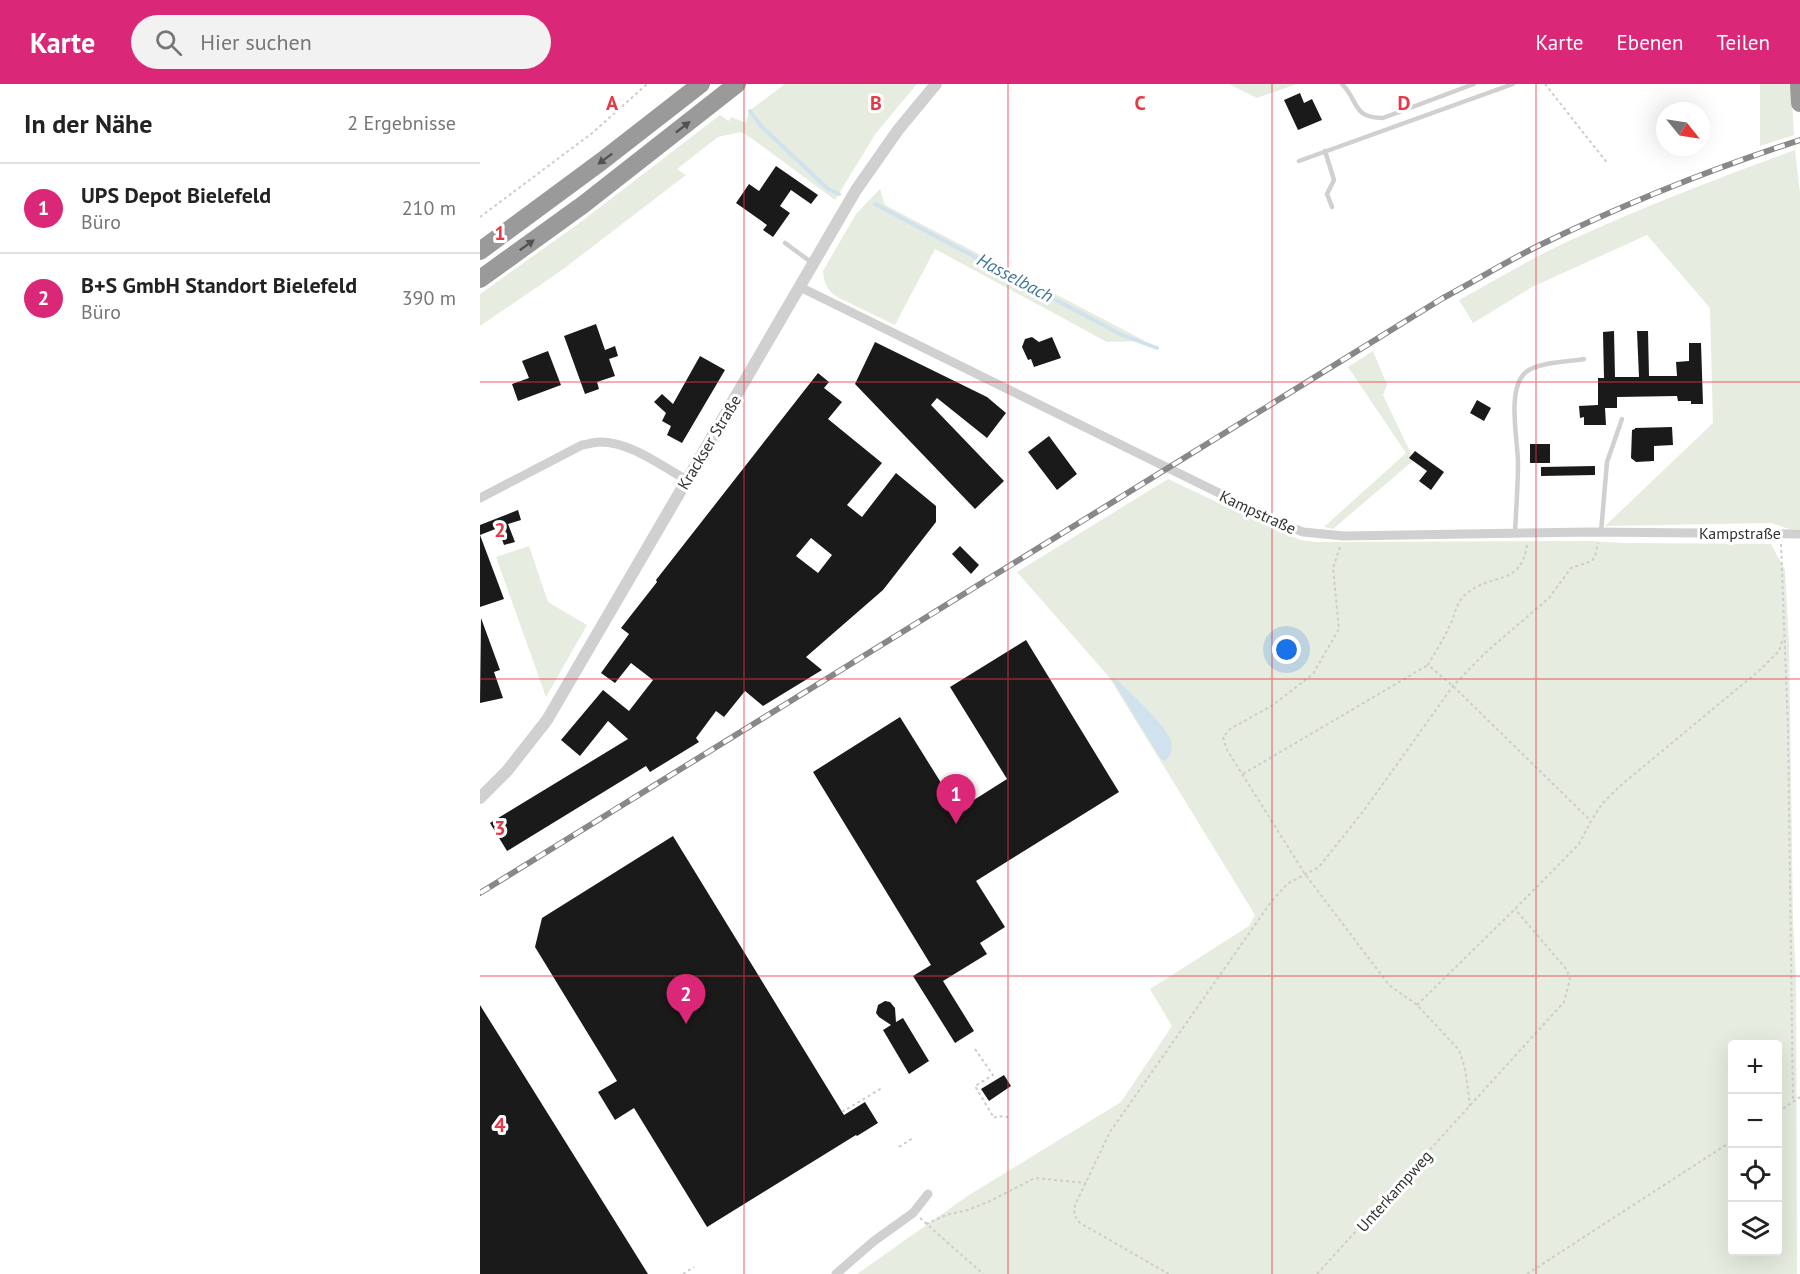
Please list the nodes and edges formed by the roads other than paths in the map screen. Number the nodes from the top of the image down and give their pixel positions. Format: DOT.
graph roads {
  1 [pos="701,84"];
  2 [pos="737,84"];
  3 [pos="936,84"];
  4 [pos="1342,84"];
  5 [pos="1474,84"];
  6 [pos="1514,84"];
  7 [pos="1799,84"];
  8 [pos="1800,102"];
  9 [pos="1325,151"];
  10 [pos="1299,161"];
  11 [pos="1332,207"];
  12 [pos="785,243"];
  13 [pos="480,251"];
  14 [pos="813,264"];
  15 [pos="480,279"];
  16 [pos="800,287"];
  17 [pos="1584,359"];
  18 [pos="1622,419"];
  19 [pos="687,480"];
  20 [pos="480,498"];
  21 [pos="1601,532"];
  22 [pos="1515,533"];
  23 [pos="1800,534"];
  24 [pos="480,798"];
  25 [pos="927,1194"];
  26 [pos="836,1274"];
  1 -- 13 [label="highway, one-way"];
  15 -- 2 [label="highway, one-way"];
  3 -- 14 [label="street, Krackser Straße"];
  4 -- 5 [label="lane"];
  6 -- 9 [label="lane"];
  7 -- 8 [label="highway"];
  9 -- 10 [label="lane"];
  9 -- 11 [label="lane"];
  12 -- 14 [label="lane"];
  14 -- 16 [label="street, Krackser Straße"];
  16 -- 19 [label="street, Krackser Straße"];
  16 -- 22 [label="street, Kampstraße"];
  17 -- 22 [label="lane"];
  18 -- 21 [label="lane"];
  19 -- 20 [label="street"];
  19 -- 24 [label="street, Krackser Straße"];
  21 -- 22 [label="street, Kampstraße"];
  21 -- 23 [label="street, Kampstraße"];
  25 -- 26 [label="street"];
}
